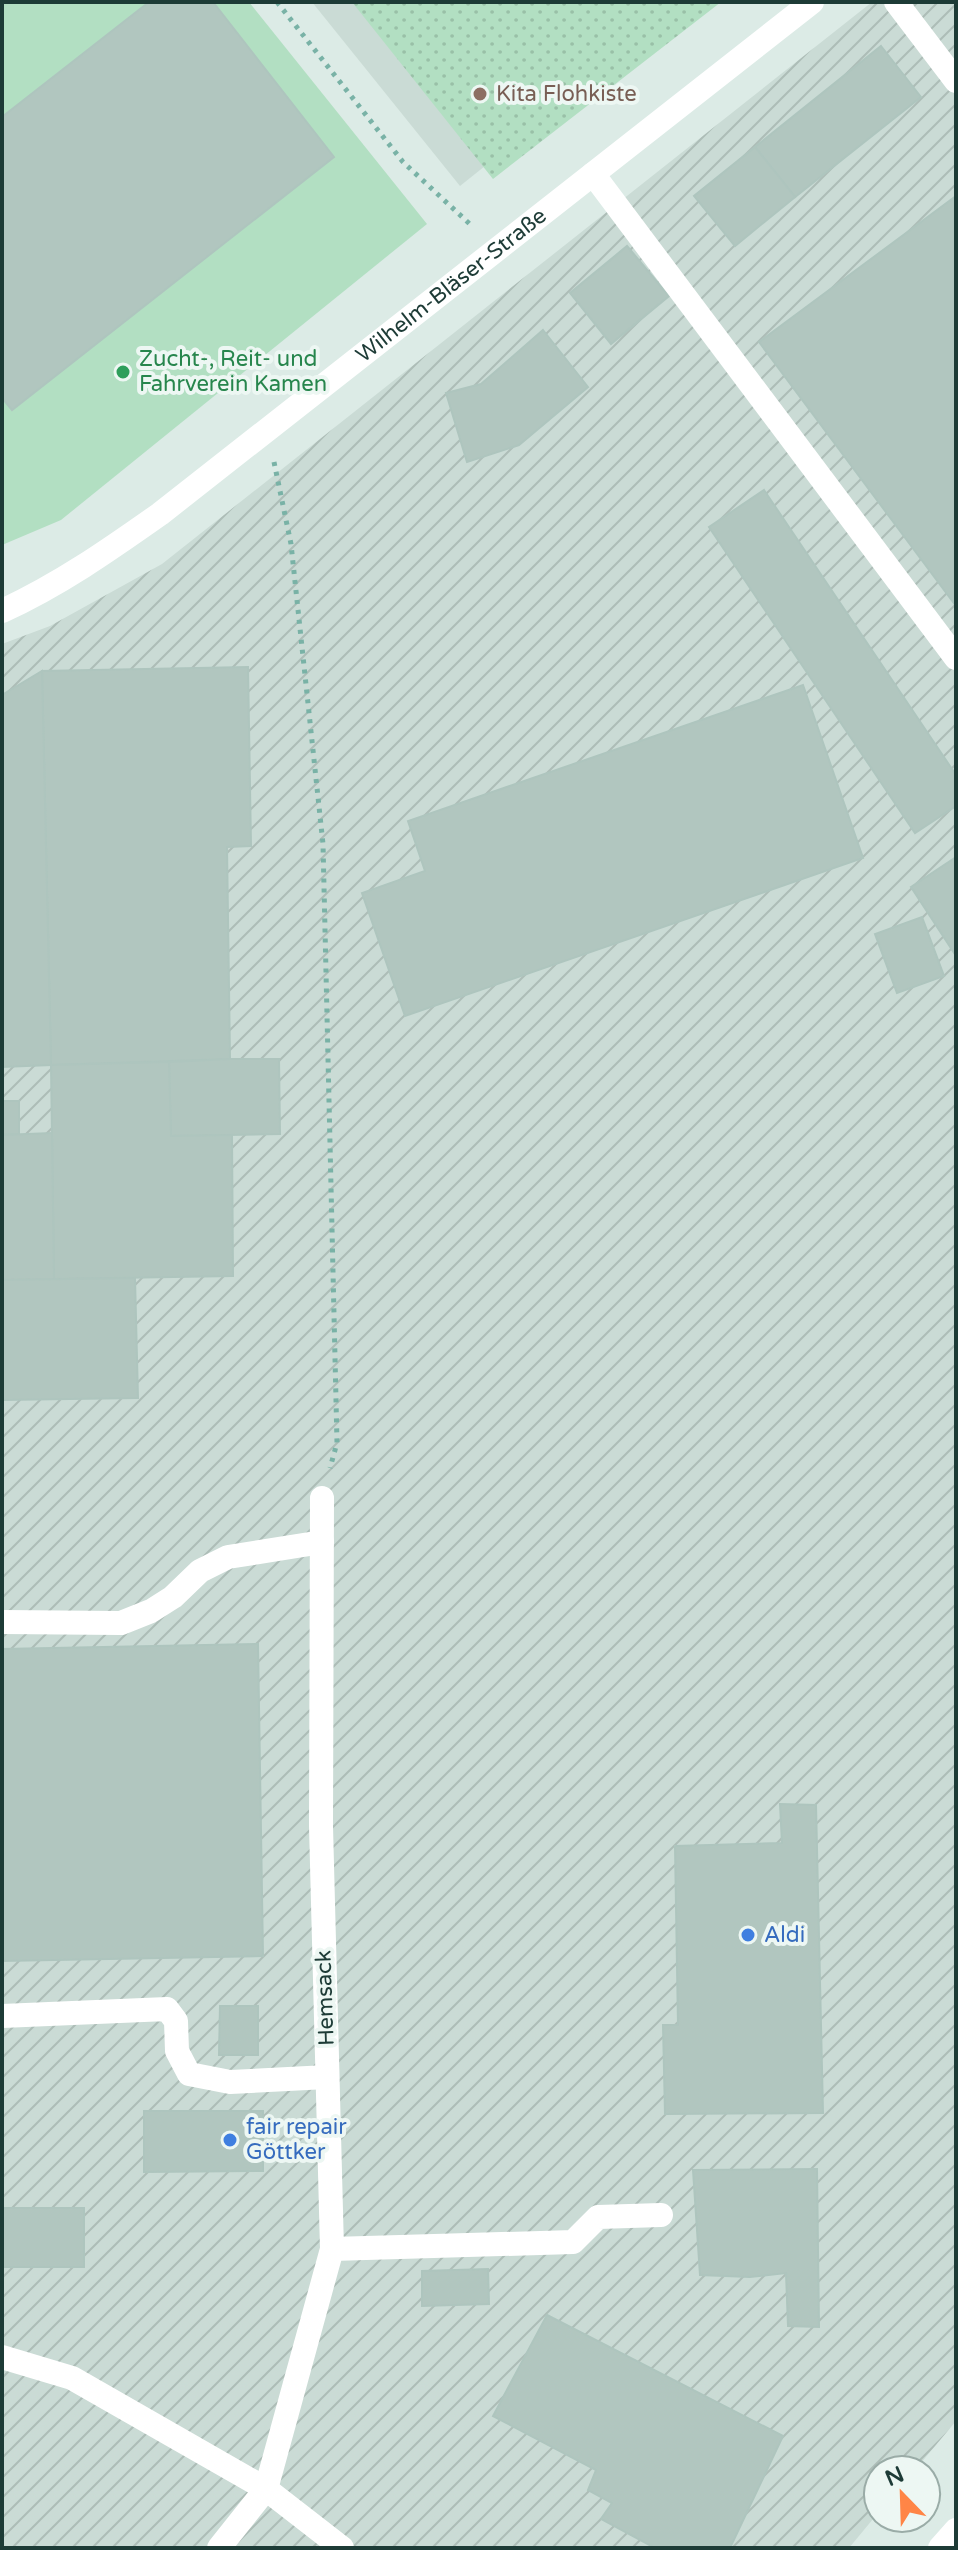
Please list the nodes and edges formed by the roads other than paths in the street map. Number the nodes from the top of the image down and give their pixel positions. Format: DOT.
graph roads {
  1 [pos="812,2"];
  2 [pos="896,2"];
  3 [pos="956,81"];
  4 [pos="593,174"];
  5 [pos="2,611"];
  6 [pos="956,658"];
  7 [pos="322,1498"];
  8 [pos="322,1542"];
  9 [pos="2,1622"];
  10 [pos="2,2016"];
  11 [pos="327,2077"];
  12 [pos="661,2215"];
  13 [pos="332,2249"];
  14 [pos="2,2357"];
  15 [pos="266,2489"];
  16 [pos="956,2530"];
  17 [pos="219,2548"];
  18 [pos="342,2548"];
  19 [pos="940,2548"];
  1 -- 4 [label="street, Wilhelm-Bläser-Straße"];
  2 -- 3 [label="street"];
  4 -- 5 [label="street, Wilhelm-Bläser-Straße"];
  4 -- 6 [label="street"];
  7 -- 8 [label="street, Hemsack"];
  8 -- 9 [label="street"];
  8 -- 11 [label="street, Hemsack"];
  10 -- 11 [label="street"];
  11 -- 13 [label="street, Hemsack"];
  12 -- 13 [label="street"];
  13 -- 15 [label="street, Hemsack"];
  14 -- 15 [label="street"];
  15 -- 17 [label="street, Hemsack"];
  15 -- 18 [label="street"];
  16 -- 19 [label="street"];
}
